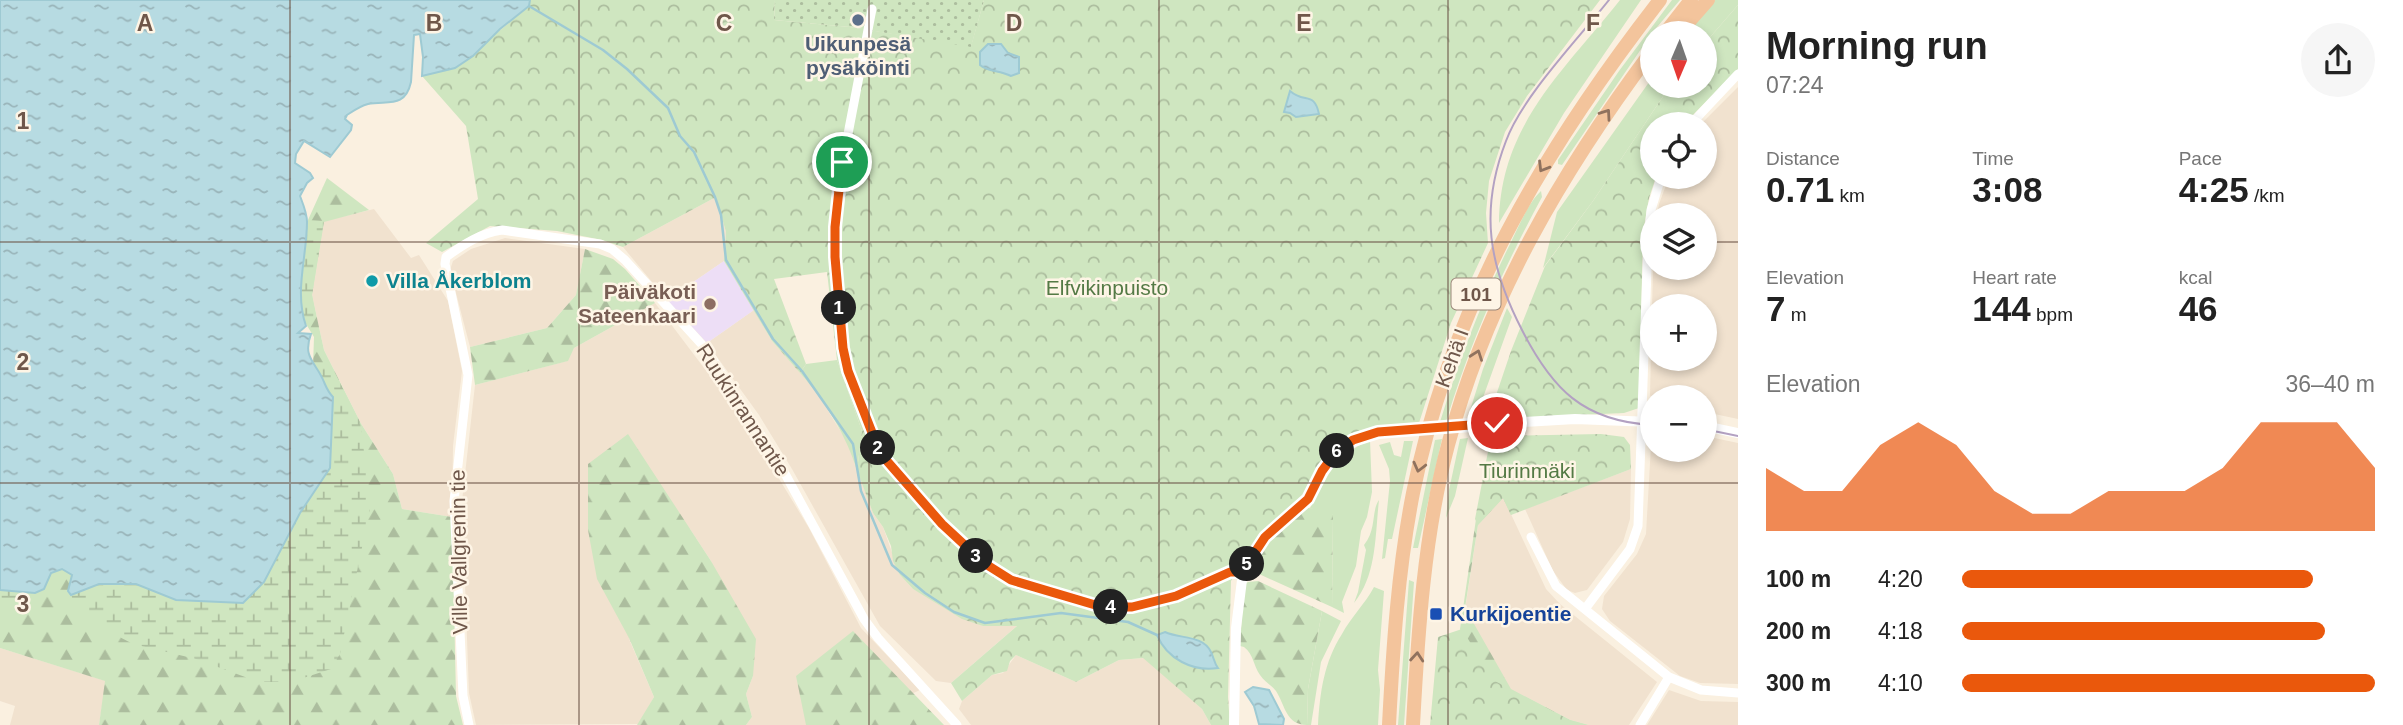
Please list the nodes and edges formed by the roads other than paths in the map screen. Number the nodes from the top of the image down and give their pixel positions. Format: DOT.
graph roads {
  1 [pos="1660,0"];
  2 [pos="1691,0"];
  3 [pos="1708,0"];
  4 [pos="872,9"];
  5 [pos="1674,21"];
  6 [pos="1690,21"];
  7 [pos="1640,67"];
  8 [pos="1640,71"];
  9 [pos="1738,74"];
  10 [pos="1632,78"];
  11 [pos="1702,112"];
  12 [pos="1657,189"];
  13 [pos="446,257"];
  14 [pos="1648,385"];
  15 [pos="1640,422"];
  16 [pos="1717,429"];
  17 [pos="1738,433"];
  18 [pos="1644,462"];
  19 [pos="1531,537"];
  20 [pos="1242,572"];
  21 [pos="1585,609"];
  22 [pos="1669,677"];
  23 [pos="1738,693"];
  24 [pos="469,725"];
  25 [pos="957,725"];
  26 [pos="1234,725"];
  27 [pos="1389,725"];
  28 [pos="1413,725"];
  29 [pos="1640,725"];
  1 -- 27 [label="highway, Kehä I / 101, one-way"];
  2 -- 5 [label="highway"];
  3 -- 6 [label="highway"];
  4 -- 20 [label="street"];
  7 -- 10 [label="highway, Kehä I / 101"];
  8 -- 10 [label="highway"];
  9 -- 11 [label="street"];
  28 -- 10 [label="highway, Kehä I / 101, one-way"];
  12 -- 14 [label="street"];
  13 -- 24 [label="street, Ville Vallgrenin tie"];
  13 -- 25 [label="street, Ruukinrannantie"];
  15 -- 20 [label="street"];
  16 -- 17 [label="street"];
  18 -- 21 [label="street"];
  19 -- 21 [label="street"];
  20 -- 26 [label="street"];
  21 -- 22 [label="street"];
  22 -- 23 [label="street"];
  22 -- 29 [label="street"];
}
